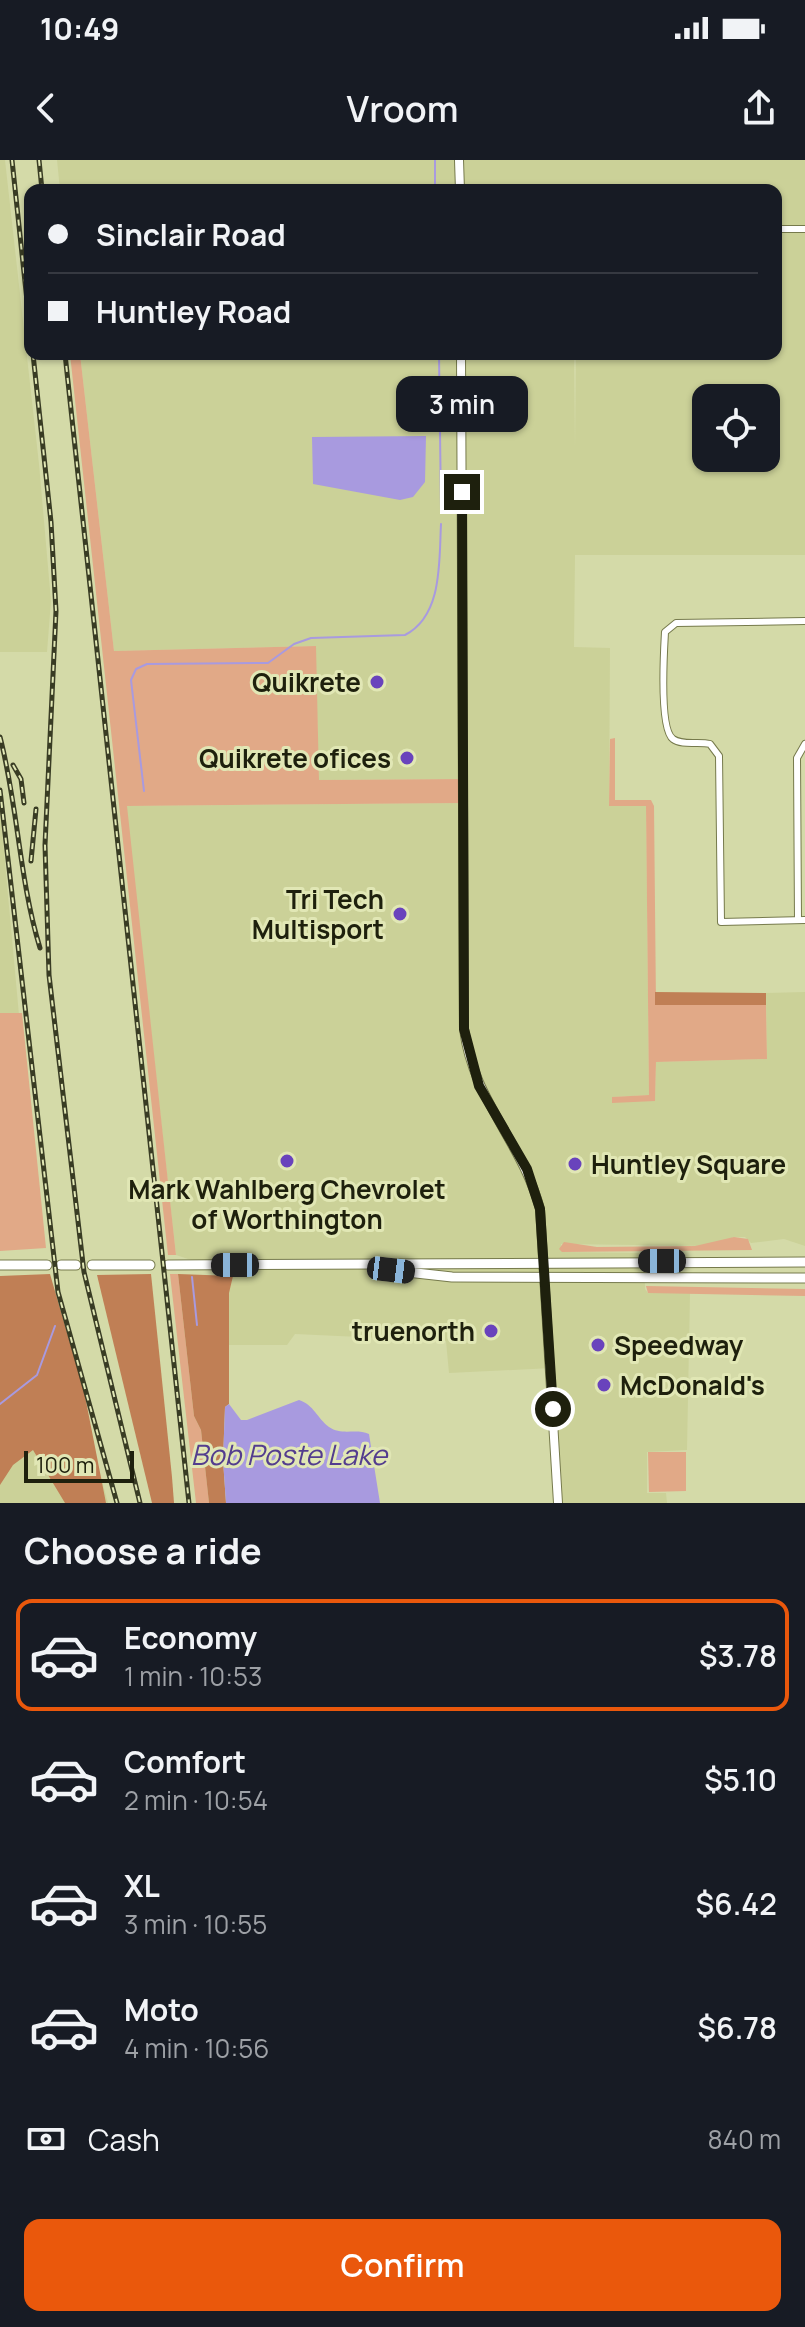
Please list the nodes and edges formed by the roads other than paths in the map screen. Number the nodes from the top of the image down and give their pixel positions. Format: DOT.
graph roads {
  1 [pos="459,160"];
  2 [pos="460,184"];
  3 [pos="782,229"];
  4 [pos="805,229"];
  5 [pos="461,360"];
  6 [pos="805,621"];
  7 [pos="805,744"];
  8 [pos="802,920"];
  9 [pos="545,1262"];
  10 [pos="805,1262"];
  11 [pos="0,1265"];
  12 [pos="47,1265"];
  13 [pos="61,1265"];
  14 [pos="76,1265"];
  15 [pos="92,1265"];
  16 [pos="150,1265"];
  17 [pos="168,1265"];
  18 [pos="345,1265"];
  19 [pos="546,1278"];
  20 [pos="805,1278"];
  21 [pos="558,1503"];
  1 -- 2 [label="main road"];
  3 -- 4 [label="street"];
  5 -- 9 [label="main road"];
  6 -- 8 [label="street"];
  7 -- 8 [label="street"];
  9 -- 10 [label="main road"];
  9 -- 18 [label="main road"];
  9 -- 19 [label="main road"];
  11 -- 12 [label="main road"];
  13 -- 14 [label="main road"];
  15 -- 16 [label="main road"];
  17 -- 18 [label="main road"];
  18 -- 19 [label="main road"];
  19 -- 20 [label="main road"];
  19 -- 21 [label="main road"];
}
